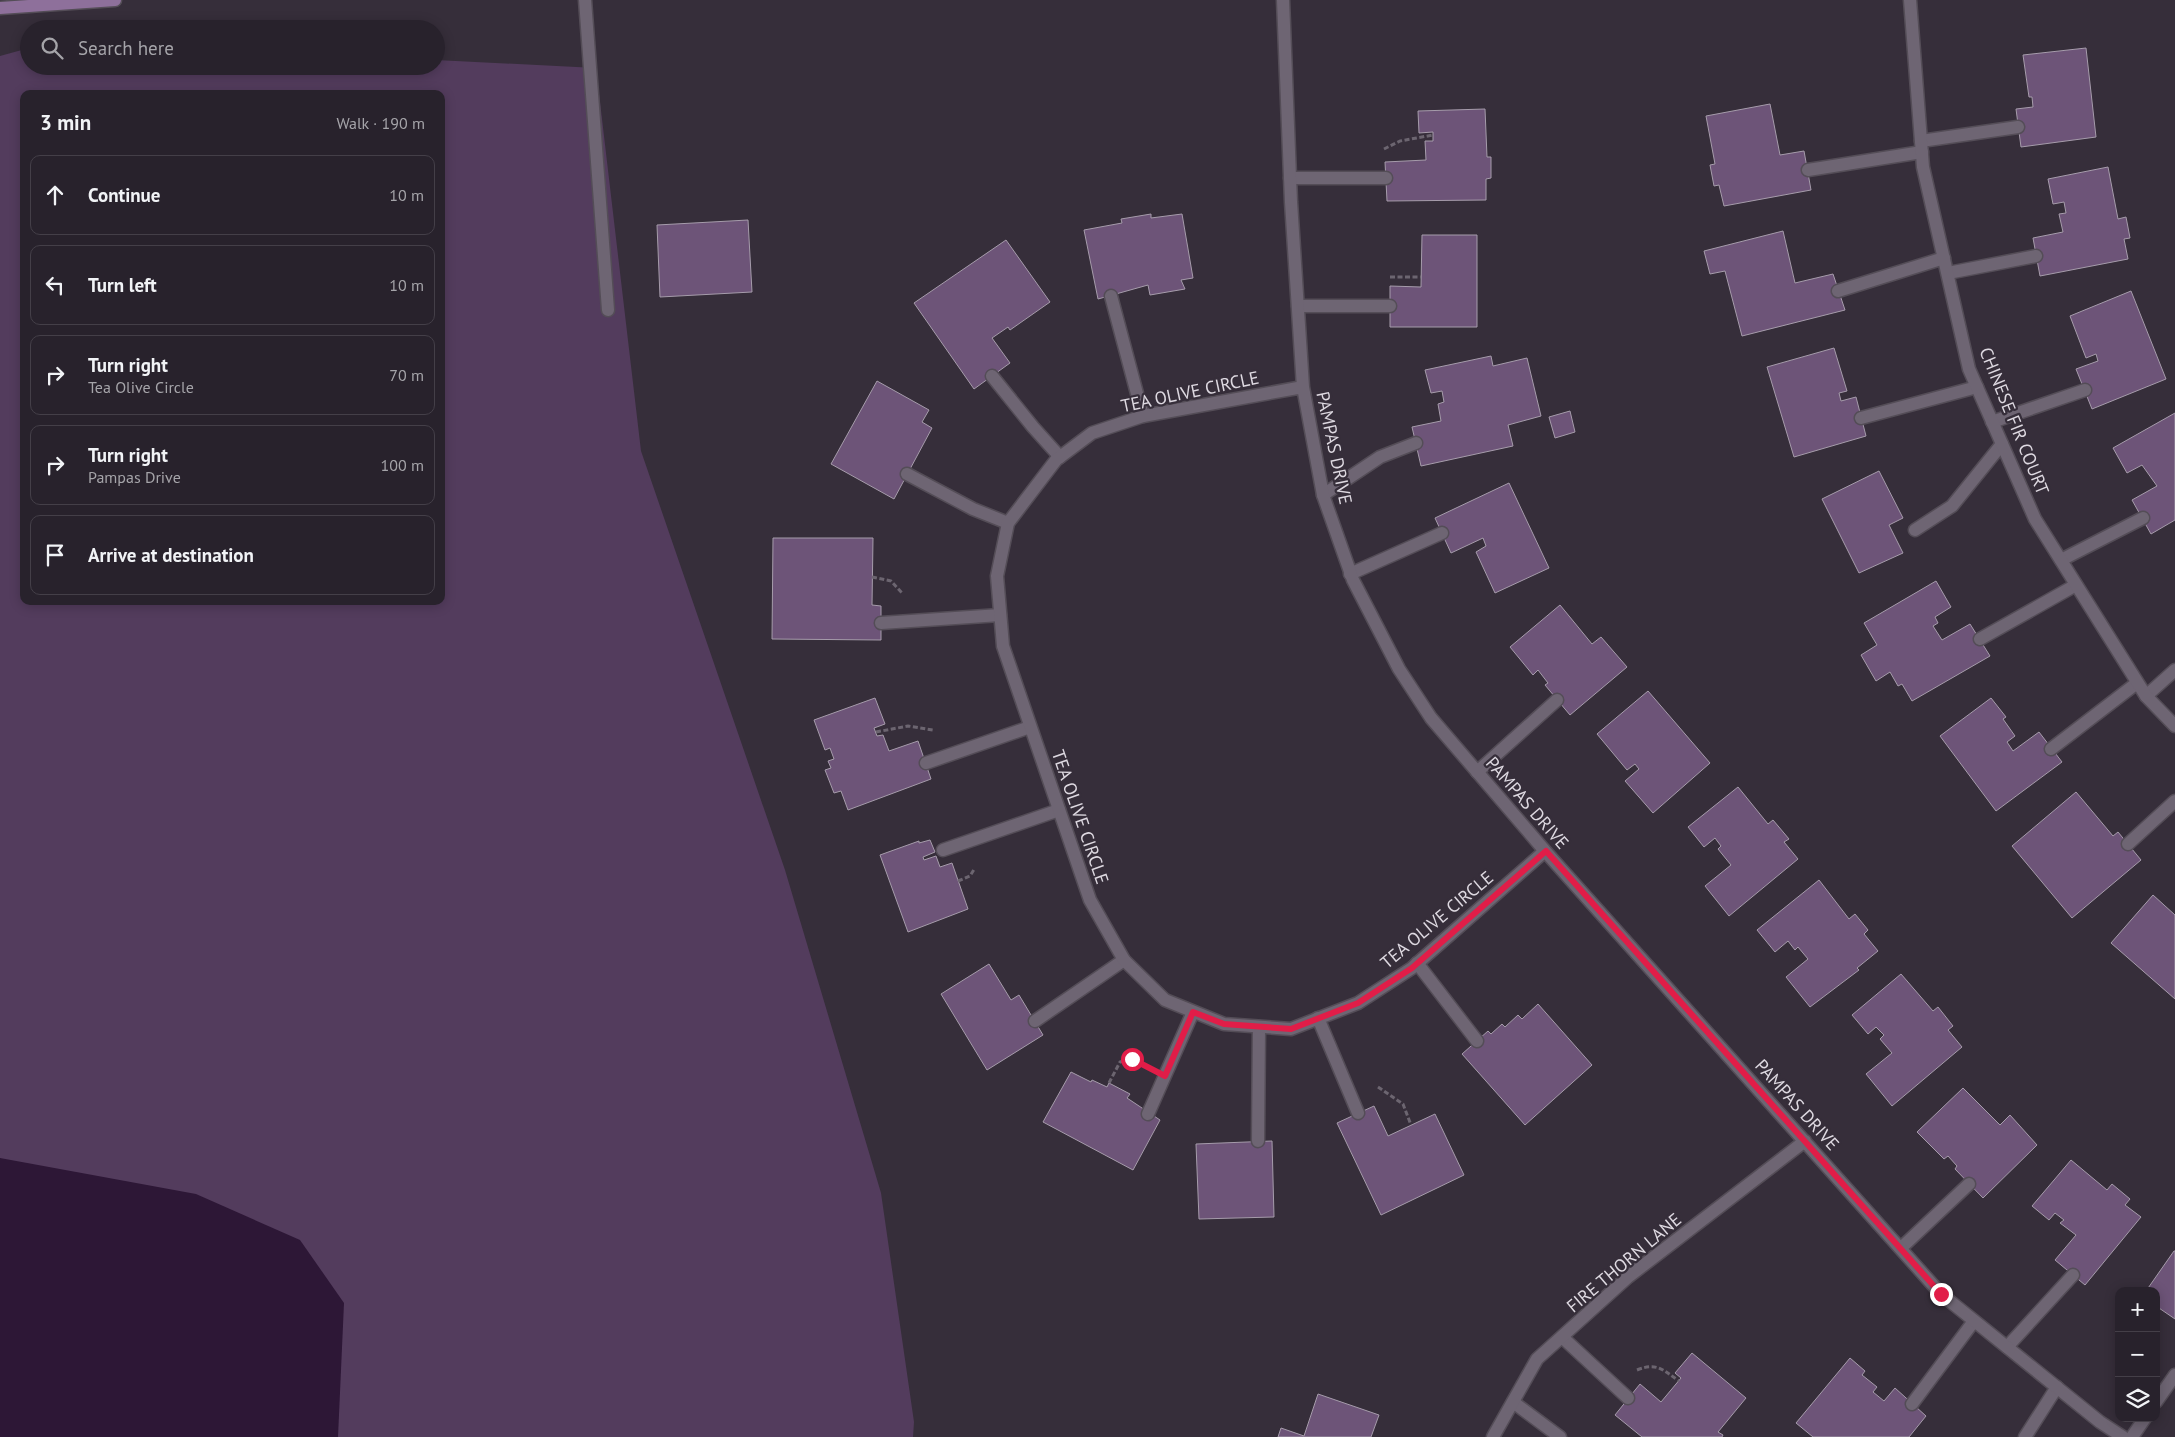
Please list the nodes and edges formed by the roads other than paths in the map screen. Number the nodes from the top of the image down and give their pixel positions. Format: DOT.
graph roads {
  1 [pos="115,0"];
  2 [pos="585,0"];
  3 [pos="1282,0"];
  4 [pos="1910,0"];
  5 [pos="0,8"];
  6 [pos="2018,127"];
  7 [pos="1921,146"];
  8 [pos="1808,170"];
  9 [pos="1290,178"];
  10 [pos="1381,178"];
  11 [pos="2036,256"];
  12 [pos="1944,258"];
  13 [pos="1948,273"];
  14 [pos="1838,291"];
  15 [pos="1111,296"];
  16 [pos="1298,306"];
  17 [pos="1390,306"];
  18 [pos="608,310"];
  19 [pos="992,376"];
  20 [pos="1303,387"];
  21 [pos="1978,387"];
  22 [pos="2084,390"];
  23 [pos="1143,416"];
  24 [pos="1861,418"];
  25 [pos="1992,422"];
  26 [pos="1416,443"];
  27 [pos="2002,444"];
  28 [pos="1060,456"];
  29 [pos="907,474"];
  30 [pos="1322,495"];
  31 [pos="2143,518"];
  32 [pos="1008,524"];
  33 [pos="1916,530"];
  34 [pos="1442,533"];
  35 [pos="2061,560"];
  36 [pos="1350,574"];
  37 [pos="2076,584"];
  38 [pos="1000,615"];
  39 [pos="880,623"];
  40 [pos="1980,639"];
  41 [pos="2175,670"];
  42 [pos="2138,683"];
  43 [pos="2146,696"];
  44 [pos="1557,700"];
  45 [pos="2175,726"];
  46 [pos="1030,727"];
  47 [pos="2051,749"];
  48 [pos="926,763"];
  49 [pos="1477,772"];
  50 [pos="2175,802"];
  51 [pos="1059,810"];
  52 [pos="2128,844"];
  53 [pos="943,850"];
  54 [pos="1546,851"];
  55 [pos="1124,960"];
  56 [pos="1418,963"];
  57 [pos="1193,1012"];
  58 [pos="1318,1018"];
  59 [pos="1035,1021"];
  60 [pos="1259,1027"];
  61 [pos="1477,1041"];
  62 [pos="1358,1113"];
  63 [pos="1148,1114"];
  64 [pos="1258,1141"];
  65 [pos="1805,1141"];
  66 [pos="1969,1184"];
  67 [pos="1900,1248"];
  68 [pos="2073,1275"];
  69 [pos="1974,1321"];
  70 [pos="1562,1337"];
  71 [pos="2007,1347"];
  72 [pos="2175,1375"];
  73 [pos="2057,1387"];
  74 [pos="2160,1396"];
  75 [pos="1628,1398"];
  76 [pos="1513,1402"];
  77 [pos="1912,1404"];
  78 [pos="2142,1422"];
  79 [pos="1493,1437"];
  80 [pos="1560,1437"];
  81 [pos="2024,1437"];
  82 [pos="2123,1437"];
  83 [pos="2132,1437"];
  1 -- 5 [label="street"];
  2 -- 18 [label="street"];
  3 -- 9 [label="street, PAMPAS DRIVE"];
  4 -- 7 [label="street, CHINESE FIR COURT"];
  6 -- 7 [label="street"];
  7 -- 8 [label="street"];
  7 -- 12 [label="street, CHINESE FIR COURT"];
  9 -- 10 [label="street"];
  9 -- 16 [label="street, PAMPAS DRIVE"];
  11 -- 13 [label="street"];
  12 -- 13 [label="street, CHINESE FIR COURT"];
  12 -- 14 [label="street"];
  13 -- 21 [label="street, CHINESE FIR COURT"];
  15 -- 23 [label="street"];
  16 -- 17 [label="street"];
  16 -- 20 [label="street, PAMPAS DRIVE"];
  19 -- 28 [label="street"];
  20 -- 23 [label="street, TEA OLIVE CIRCLE"];
  20 -- 30 [label="street, PAMPAS DRIVE"];
  21 -- 24 [label="street"];
  21 -- 25 [label="street, CHINESE FIR COURT"];
  22 -- 25 [label="street"];
  23 -- 28 [label="street, TEA OLIVE CIRCLE"];
  25 -- 27 [label="street, CHINESE FIR COURT"];
  26 -- 30 [label="street"];
  27 -- 33 [label="street"];
  27 -- 35 [label="street, CHINESE FIR COURT"];
  28 -- 32 [label="street, TEA OLIVE CIRCLE"];
  29 -- 32 [label="street"];
  30 -- 36 [label="street, PAMPAS DRIVE"];
  31 -- 35 [label="street"];
  32 -- 38 [label="street, TEA OLIVE CIRCLE"];
  34 -- 36 [label="street"];
  35 -- 37 [label="street, CHINESE FIR COURT"];
  36 -- 49 [label="street, PAMPAS DRIVE"];
  37 -- 40 [label="street"];
  37 -- 42 [label="street, CHINESE FIR COURT"];
  38 -- 39 [label="street"];
  38 -- 46 [label="street, TEA OLIVE CIRCLE"];
  41 -- 43 [label="street"];
  42 -- 43 [label="street, CHINESE FIR COURT"];
  42 -- 47 [label="street"];
  43 -- 45 [label="street, CHINESE FIR COURT"];
  44 -- 49 [label="street"];
  46 -- 48 [label="street"];
  46 -- 51 [label="street, TEA OLIVE CIRCLE"];
  49 -- 54 [label="street, PAMPAS DRIVE"];
  50 -- 52 [label="street"];
  51 -- 53 [label="street"];
  51 -- 55 [label="street, TEA OLIVE CIRCLE"];
  54 -- 56 [label="street, TEA OLIVE CIRCLE"];
  54 -- 65 [label="street, PAMPAS DRIVE"];
  55 -- 57 [label="street, TEA OLIVE CIRCLE"];
  55 -- 59 [label="street"];
  56 -- 58 [label="street, TEA OLIVE CIRCLE"];
  56 -- 61 [label="street"];
  57 -- 60 [label="street, TEA OLIVE CIRCLE"];
  57 -- 63 [label="street"];
  58 -- 60 [label="street, TEA OLIVE CIRCLE"];
  58 -- 62 [label="street"];
  60 -- 64 [label="street"];
  65 -- 67 [label="street, PAMPAS DRIVE"];
  65 -- 70 [label="street, FIRE THORN LANE"];
  66 -- 67 [label="street"];
  67 -- 69 [label="street, PAMPAS DRIVE"];
  68 -- 71 [label="street"];
  69 -- 71 [label="street, PAMPAS DRIVE"];
  69 -- 77 [label="street"];
  70 -- 75 [label="street"];
  70 -- 76 [label="street, FIRE THORN LANE"];
  71 -- 73 [label="street, PAMPAS DRIVE"];
  72 -- 74 [label="street"];
  73 -- 81 [label="street"];
  73 -- 82 [label="street, PAMPAS DRIVE"];
  76 -- 79 [label="street, FIRE THORN LANE"];
  76 -- 80 [label="street"];
  78 -- 83 [label="street"];
}
